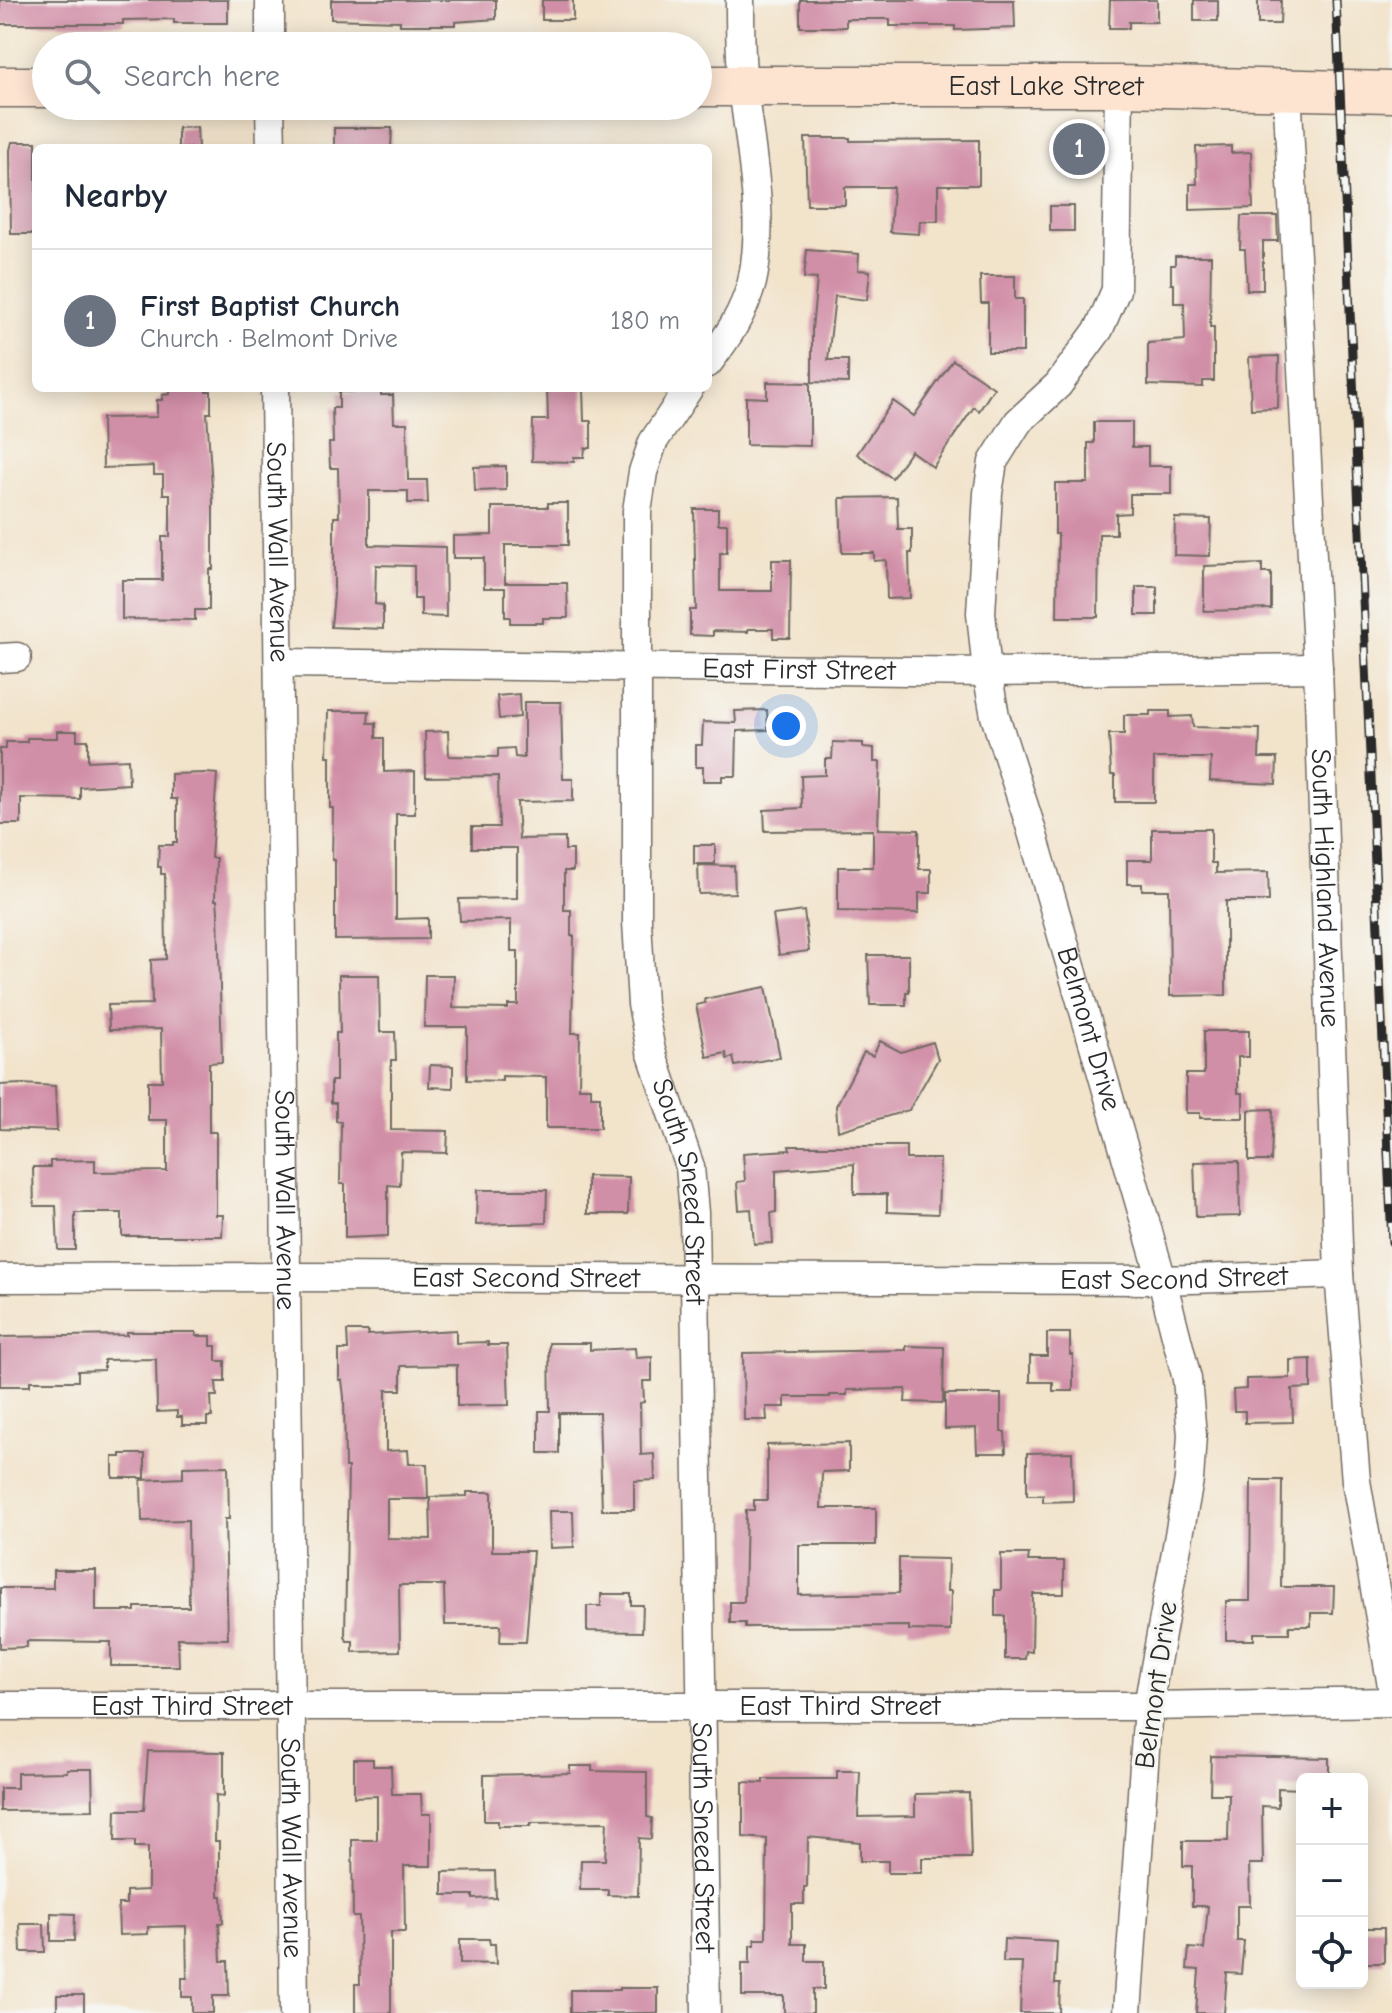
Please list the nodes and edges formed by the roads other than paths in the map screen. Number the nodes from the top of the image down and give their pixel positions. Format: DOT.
graph roads {
  1 [pos="270,0"];
  2 [pos="740,0"];
  3 [pos="270,32"];
  4 [pos="712,86"];
  5 [pos="743,86"];
  6 [pos="1119,86"];
  7 [pos="0,87"];
  8 [pos="32,87"];
  9 [pos="1287,89"];
  10 [pos="1392,92"];
  11 [pos="270,120"];
  12 [pos="271,144"];
  13 [pos="712,358"];
  14 [pos="275,392"];
  15 [pos="686,392"];
  16 [pos="281,663"];
  17 [pos="635,667"];
  18 [pos="1318,668"];
  19 [pos="987,672"];
  20 [pos="1339,1274"];
  21 [pos="287,1277"];
  22 [pos="693,1277"];
  23 [pos="0,1278"];
  24 [pos="1162,1280"];
  25 [pos="1392,1686"];
  26 [pos="1392,1702"];
  27 [pos="289,1704"];
  28 [pos="700,1704"];
  29 [pos="0,1706"];
  30 [pos="1148,1706"];
  31 [pos="294,2013"];
  32 [pos="706,2013"];
  33 [pos="1127,2013"];
  1 -- 3 [label="street"];
  2 -- 5 [label="street"];
  4 -- 5 [label="street, East Lake Street"];
  5 -- 6 [label="street, East Lake Street"];
  5 -- 13 [label="street"];
  6 -- 9 [label="street, East Lake Street"];
  6 -- 19 [label="street, Belmont Drive"];
  7 -- 8 [label="street"];
  9 -- 10 [label="street, East Lake Street"];
  9 -- 18 [label="street, South Highland Avenue"];
  11 -- 12 [label="street"];
  14 -- 16 [label="street, South Wall Avenue"];
  15 -- 17 [label="street, South Sneed Street"];
  16 -- 17 [label="street, East First Street"];
  16 -- 21 [label="street, South Wall Avenue"];
  17 -- 19 [label="street, East First Street"];
  17 -- 22 [label="street, South Sneed Street"];
  18 -- 19 [label="street, East First Street"];
  18 -- 20 [label="street, South Highland Avenue"];
  19 -- 24 [label="street, Belmont Drive"];
  20 -- 24 [label="street, East Second Street"];
  20 -- 25 [label="street, South Highland Avenue"];
  21 -- 22 [label="street, East Second Street"];
  21 -- 23 [label="street, East Second Street"];
  21 -- 27 [label="street, South Wall Avenue"];
  22 -- 24 [label="street, East Second Street"];
  22 -- 28 [label="street, South Sneed Street"];
  24 -- 30 [label="street, Belmont Drive"];
  26 -- 30 [label="street, East Third Street"];
  27 -- 28 [label="street, East Third Street"];
  27 -- 29 [label="street, East Third Street"];
  27 -- 31 [label="street, South Wall Avenue"];
  28 -- 30 [label="street, East Third Street"];
  28 -- 32 [label="street, South Sneed Street"];
  30 -- 33 [label="street, Belmont Drive"];
}
